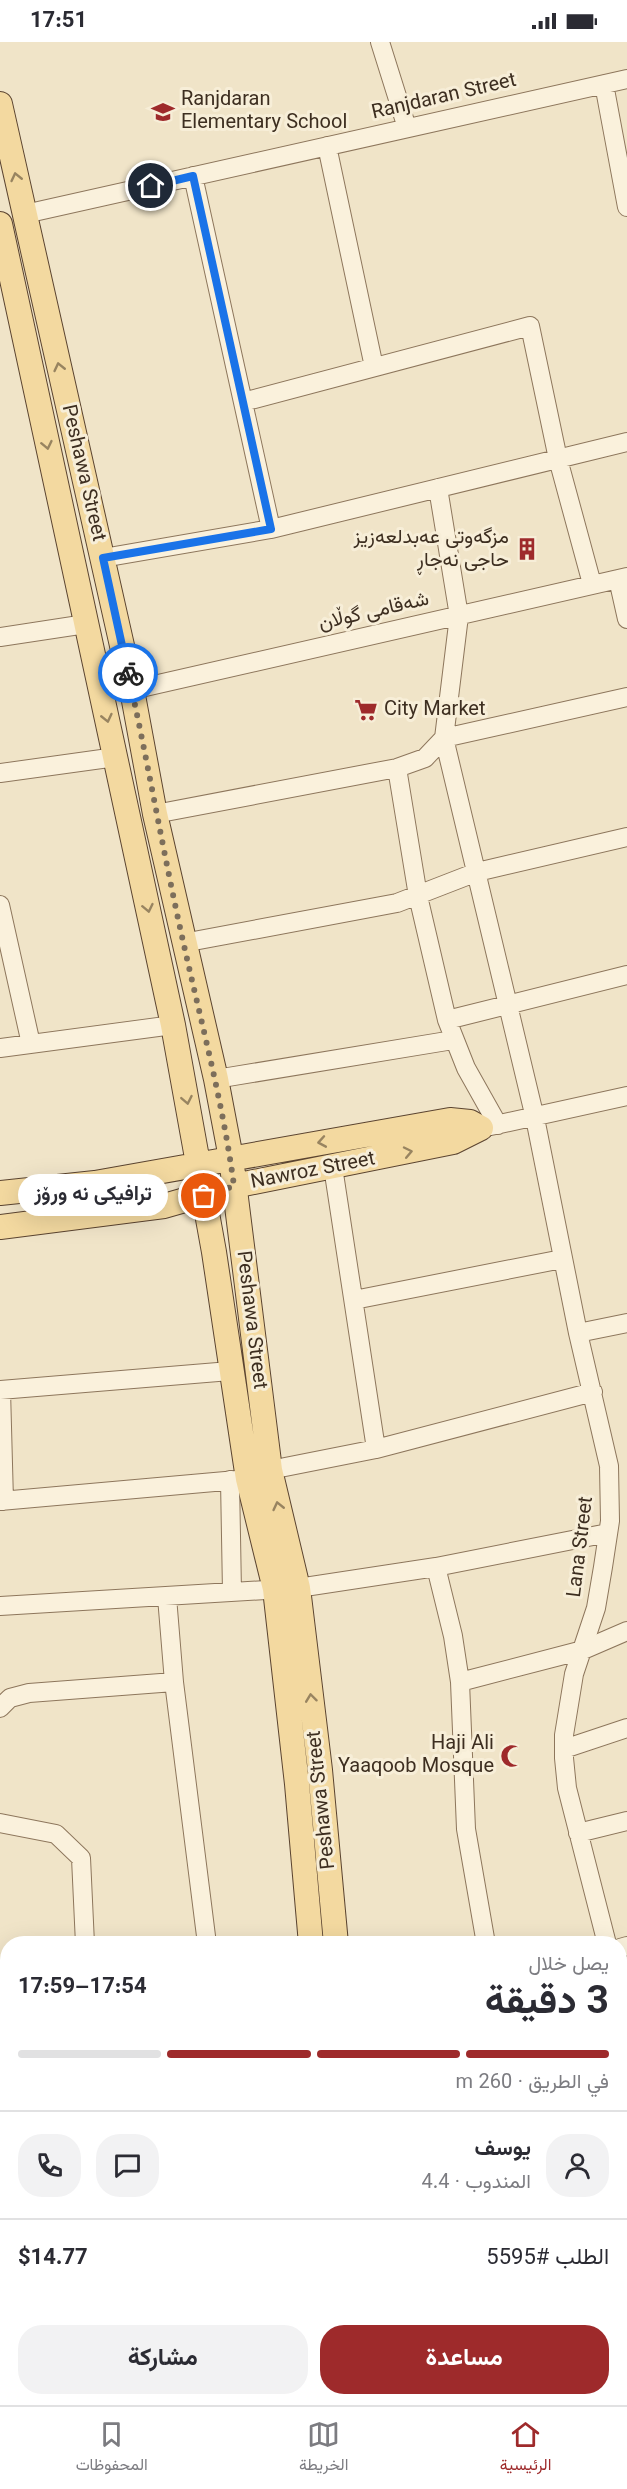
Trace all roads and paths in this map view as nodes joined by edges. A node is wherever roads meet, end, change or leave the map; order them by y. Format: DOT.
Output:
graph roads {
  1 [pos="380,42"];
  2 [pos="627,79"];
  3 [pos="604,84"];
  4 [pos="0,104"];
  5 [pos="407,128"];
  6 [pos="327,146"];
  7 [pos="193,176"];
  8 [pos="627,207"];
  9 [pos="25,214"];
  10 [pos="0,224"];
  11 [pos="8,302"];
  12 [pos="374,367"];
  13 [pos="243,402"];
  14 [pos="627,442"];
  15 [pos="558,459"];
  16 [pos="438,488"];
  17 [pos="88,493"];
  18 [pos="59,500"];
  19 [pos="271,529"];
  20 [pos="103,558"];
  21 [pos="623,578"];
  22 [pos="592,584"];
  23 [pos="459,616"];
  24 [pos="627,619"];
  25 [pos="86,624"];
  26 [pos="0,637"];
  27 [pos="132,690"];
  28 [pos="627,697"];
  29 [pos="444,738"];
  30 [pos="116,757"];
  31 [pos="397,768"];
  32 [pos="0,773"];
  33 [pos="155,814"];
  34 [pos="627,837"];
  35 [pos="477,872"];
  36 [pos="418,896"];
  37 [pos="0,905"];
  38 [pos="183,943"];
  39 [pos="627,975"];
  40 [pos="508,1003"];
  41 [pos="447,1020"];
  42 [pos="173,1025"];
  43 [pos="453,1040"];
  44 [pos="31,1044"];
  45 [pos="0,1048"];
  46 [pos="216,1079"];
  47 [pos="627,1096"];
  48 [pos="535,1118"];
  49 [pos="490,1127"];
  50 [pos="231,1158"];
  51 [pos="198,1166"];
  52 [pos="333,1167"];
  53 [pos="234,1186"];
  54 [pos="0,1193"];
  55 [pos="204,1196"];
  56 [pos="0,1227"];
  57 [pos="562,1259"];
  58 [pos="354,1300"];
  59 [pos="627,1323"];
  60 [pos="578,1333"];
  61 [pos="230,1371"];
  62 [pos="0,1390"];
  63 [pos="593,1392"];
  64 [pos="376,1449"];
  65 [pos="250,1476"];
  66 [pos="2,1501"];
  67 [pos="608,1533"];
  68 [pos="436,1567"];
  69 [pos="286,1589"];
  70 [pos="232,1593"];
  71 [pos="167,1597"];
  72 [pos="0,1606"];
  73 [pos="627,1631"];
  74 [pos="583,1650"];
  75 [pos="174,1682"];
  76 [pos="460,1682"];
  77 [pos="0,1708"];
  78 [pos="627,1728"];
  79 [pos="564,1749"];
  80 [pos="627,1821"];
  81 [pos="0,1823"];
  82 [pos="578,1833"];
  83 [pos="85,1936"];
  84 [pos="206,1936"];
  85 [pos="310,1936"];
  86 [pos="335,1936"];
  87 [pos="485,1936"];
  88 [pos="606,1936"];
  1 -- 5 [label="street"];
  2 -- 3 [label="street, Ranjdaran Street"];
  3 -- 5 [label="street, Ranjdaran Street"];
  3 -- 8 [label="street"];
  9 -- 4 [label="main road, Peshawa Street, one-way"];
  5 -- 6 [label="street, Ranjdaran Street"];
  6 -- 7 [label="street, Ranjdaran Street"];
  6 -- 12 [label="street"];
  7 -- 9 [label="street, Ranjdaran Street"];
  7 -- 13 [label="street"];
  17 -- 9 [label="main road, Peshawa Street, one-way"];
  10 -- 11 [label="main road, Peshawa Street"];
  11 -- 18 [label="main road, Peshawa Street, one-way"];
  12 -- 13 [label="street"];
  12 -- 15 [label="street"];
  13 -- 19 [label="street"];
  14 -- 15 [label="street"];
  15 -- 16 [label="street"];
  15 -- 22 [label="street"];
  16 -- 19 [label="street"];
  16 -- 23 [label="street"];
  17 -- 18 [label="main road"];
  17 -- 20 [label="main road, Peshawa Street"];
  18 -- 25 [label="main road, Peshawa Street"];
  19 -- 20 [label="street"];
  20 -- 27 [label="main road, Peshawa Street"];
  21 -- 22 [label="street, شەقامی گوڵان"];
  21 -- 24 [label="street"];
  22 -- 23 [label="street, شەقامی گوڵان"];
  23 -- 27 [label="street, شەقامی گوڵان"];
  23 -- 29 [label="street"];
  25 -- 26 [label="street"];
  25 -- 30 [label="main road, Peshawa Street, one-way"];
  27 -- 33 [label="main road, Peshawa Street"];
  28 -- 29 [label="street"];
  29 -- 31 [label="street"];
  29 -- 35 [label="street, Lana Street"];
  30 -- 32 [label="street"];
  30 -- 42 [label="main road, Peshawa Street, one-way"];
  31 -- 33 [label="street"];
  31 -- 36 [label="street"];
  33 -- 38 [label="main road, Peshawa Street"];
  34 -- 35 [label="street"];
  35 -- 36 [label="street"];
  35 -- 40 [label="street, Lana Street"];
  36 -- 38 [label="street"];
  36 -- 41 [label="street"];
  37 -- 44 [label="street"];
  38 -- 46 [label="main road, Peshawa Street"];
  39 -- 40 [label="street"];
  40 -- 41 [label="street"];
  40 -- 48 [label="street, Lana Street"];
  41 -- 43 [label="street"];
  42 -- 44 [label="street"];
  42 -- 51 [label="main road, Peshawa Street, one-way"];
  43 -- 46 [label="street"];
  43 -- 49 [label="street"];
  44 -- 45 [label="street"];
  46 -- 50 [label="main road, Peshawa Street"];
  47 -- 48 [label="street, Nawroz Street"];
  48 -- 49 [label="street, Nawroz Street"];
  48 -- 57 [label="street, Lana Street"];
  49 -- 50 [label="main road, Nawroz Street, one-way"];
  52 -- 49 [label="main road, Nawroz Street, one-way"];
  50 -- 51 [label="main road, Nawroz Street"];
  50 -- 53 [label="main road, Peshawa Street"];
  51 -- 54 [label="main road, Nawroz Street"];
  51 -- 55 [label="main road, Peshawa Street"];
  52 -- 53 [label="main road, Nawroz Street"];
  52 -- 58 [label="street"];
  53 -- 55 [label="main road, Nawroz Street"];
  53 -- 65 [label="main road, Peshawa Street"];
  55 -- 56 [label="main road, Nawroz Street"];
  55 -- 61 [label="main road, Peshawa Street"];
  57 -- 58 [label="street"];
  57 -- 60 [label="street, Lana Street"];
  58 -- 64 [label="street"];
  59 -- 60 [label="street"];
  60 -- 63 [label="street, Lana Street"];
  61 -- 62 [label="street"];
  61 -- 65 [label="main road, Peshawa Street"];
  62 -- 66 [label="street"];
  63 -- 64 [label="street"];
  63 -- 67 [label="street, Lana Street"];
  64 -- 65 [label="street"];
  65 -- 66 [label="street"];
  65 -- 69 [label="main road, Peshawa Street"];
  65 -- 70 [label="street"];
  67 -- 68 [label="street"];
  67 -- 74 [label="street, Lana Street"];
  68 -- 69 [label="street"];
  68 -- 76 [label="street"];
  69 -- 70 [label="street"];
  69 -- 85 [label="main road, Peshawa Street"];
  86 -- 69 [label="main road, Peshawa Street, one-way"];
  70 -- 71 [label="street"];
  71 -- 72 [label="street"];
  71 -- 75 [label="street"];
  73 -- 74 [label="street"];
  74 -- 76 [label="street"];
  74 -- 79 [label="street, Lana Street"];
  75 -- 77 [label="street"];
  75 -- 84 [label="street"];
  76 -- 87 [label="street"];
  78 -- 79 [label="street"];
  79 -- 82 [label="street, Lana Street"];
  80 -- 82 [label="street"];
  81 -- 83 [label="street"];
  82 -- 88 [label="street, Lana Street"];
}
